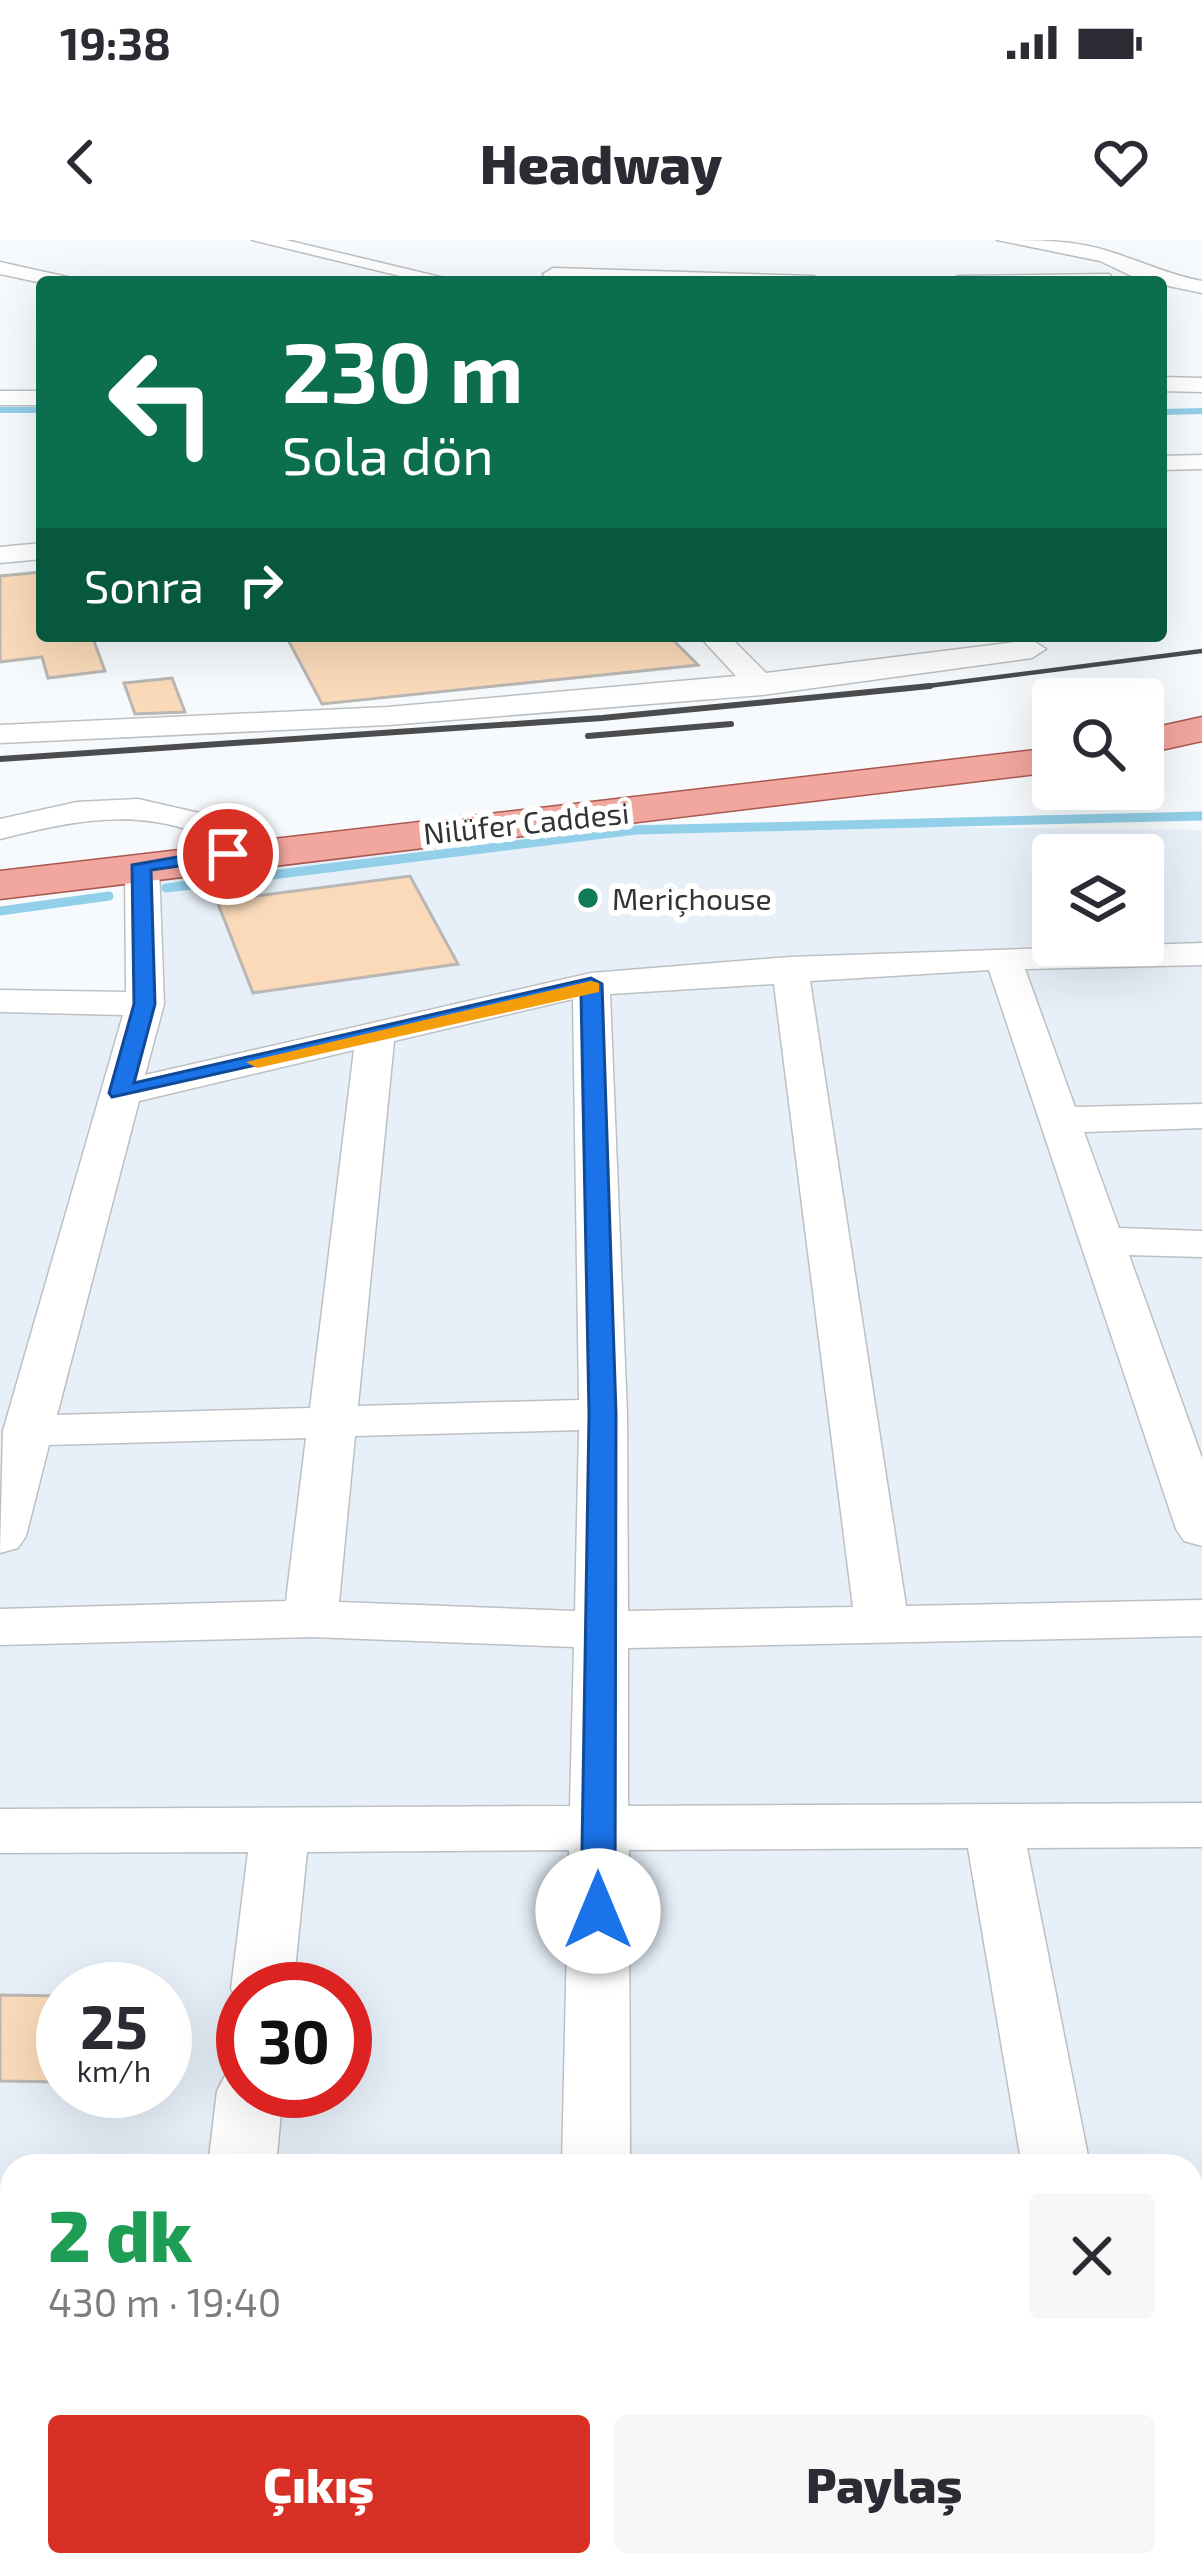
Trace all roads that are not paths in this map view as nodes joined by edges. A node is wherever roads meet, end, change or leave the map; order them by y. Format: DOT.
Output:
graph roads {
  1 [pos="261,240"];
  2 [pos="1006,240"];
  3 [pos="580,251"];
  4 [pos="0,268"];
  5 [pos="37,276"];
  6 [pos="424,276"];
  7 [pos="549,276"];
  8 [pos="1152,276"];
  9 [pos="1168,283"];
  10 [pos="1202,287"];
  11 [pos="36,293"];
  12 [pos="0,294"];
  13 [pos="1167,384"];
  14 [pos="1202,385"];
  15 [pos="0,398"];
  16 [pos="36,398"];
  17 [pos="1202,462"];
  18 [pos="1167,463"];
  19 [pos="36,552"];
  20 [pos="0,556"];
  21 [pos="719,642"];
  22 [pos="918,642"];
  23 [pos="1032,649"];
  24 [pos="937,662"];
  25 [pos="762,686"];
  26 [pos="1201,730"];
  27 [pos="0,734"];
  28 [pos="1164,738"];
  29 [pos="1032,763"];
  30 [pos="0,829"];
  31 [pos="190,838"];
  32 [pos="142,865"];
  33 [pos="0,885"];
  34 [pos="1202,954"];
  35 [pos="1003,958"];
  36 [pos="790,968"];
  37 [pos="591,984"];
  38 [pos="0,1001"];
  39 [pos="145,1004"];
  40 [pos="375,1035"];
  41 [pos="120,1093"];
  42 [pos="1202,1116"];
  43 [pos="1060,1120"];
  44 [pos="1100,1241"];
  45 [pos="1202,1244"];
  46 [pos="603,1414"];
  47 [pos="1185,1421"];
  48 [pos="335,1422"];
  49 [pos="27,1431"];
  50 [pos="1202,1529"];
  51 [pos="0,1535"];
  52 [pos="1202,1618"];
  53 [pos="311,1619"];
  54 [pos="882,1624"];
  55 [pos="0,1627"];
  56 [pos="598,1630"];
  57 [pos="1202,1825"];
  58 [pos="599,1826"];
  59 [pos="993,1826"];
  60 [pos="280,1828"];
  61 [pos="0,1831"];
  62 [pos="265,1962"];
  63 [pos="247,2118"];
  64 [pos="243,2154"];
  65 [pos="596,2154"];
  66 [pos="1054,2154"];
  1 -- 6 [label="street"];
  2 -- 8 [label="street"];
  3 -- 7 [label="street"];
  4 -- 5 [label="street"];
  9 -- 10 [label="street"];
  11 -- 12 [label="street"];
  13 -- 14 [label="street"];
  15 -- 16 [label="street"];
  17 -- 18 [label="street"];
  19 -- 20 [label="street"];
  21 -- 25 [label="street"];
  22 -- 24 [label="street"];
  23 -- 24 [label="street"];
  24 -- 25 [label="street"];
  25 -- 27 [label="street"];
  26 -- 28 [label="main road"];
  29 -- 31 [label="main road, Nilüfer Caddesi"];
  30 -- 31 [label="street"];
  31 -- 32 [label="main road, Nilüfer Caddesi"];
  32 -- 33 [label="main road, Nilüfer Caddesi"];
  32 -- 39 [label="street"];
  34 -- 35 [label="street"];
  35 -- 36 [label="street"];
  35 -- 43 [label="street"];
  36 -- 37 [label="street"];
  36 -- 54 [label="street"];
  37 -- 40 [label="street"];
  37 -- 46 [label="street"];
  38 -- 39 [label="street"];
  39 -- 41 [label="street"];
  40 -- 41 [label="street"];
  40 -- 48 [label="street"];
  41 -- 49 [label="street"];
  42 -- 43 [label="street"];
  43 -- 44 [label="street"];
  44 -- 45 [label="street"];
  44 -- 47 [label="street"];
  46 -- 48 [label="street"];
  46 -- 56 [label="street"];
  47 -- 50 [label="street"];
  48 -- 49 [label="street"];
  48 -- 53 [label="street"];
  49 -- 51 [label="street"];
  52 -- 54 [label="street"];
  53 -- 55 [label="street"];
  53 -- 56 [label="street"];
  54 -- 56 [label="street"];
  56 -- 58 [label="street"];
  57 -- 59 [label="street"];
  58 -- 59 [label="street"];
  58 -- 60 [label="street"];
  58 -- 65 [label="street"];
  59 -- 66 [label="street"];
  60 -- 61 [label="street"];
  60 -- 62 [label="street"];
  63 -- 64 [label="street"];
}
